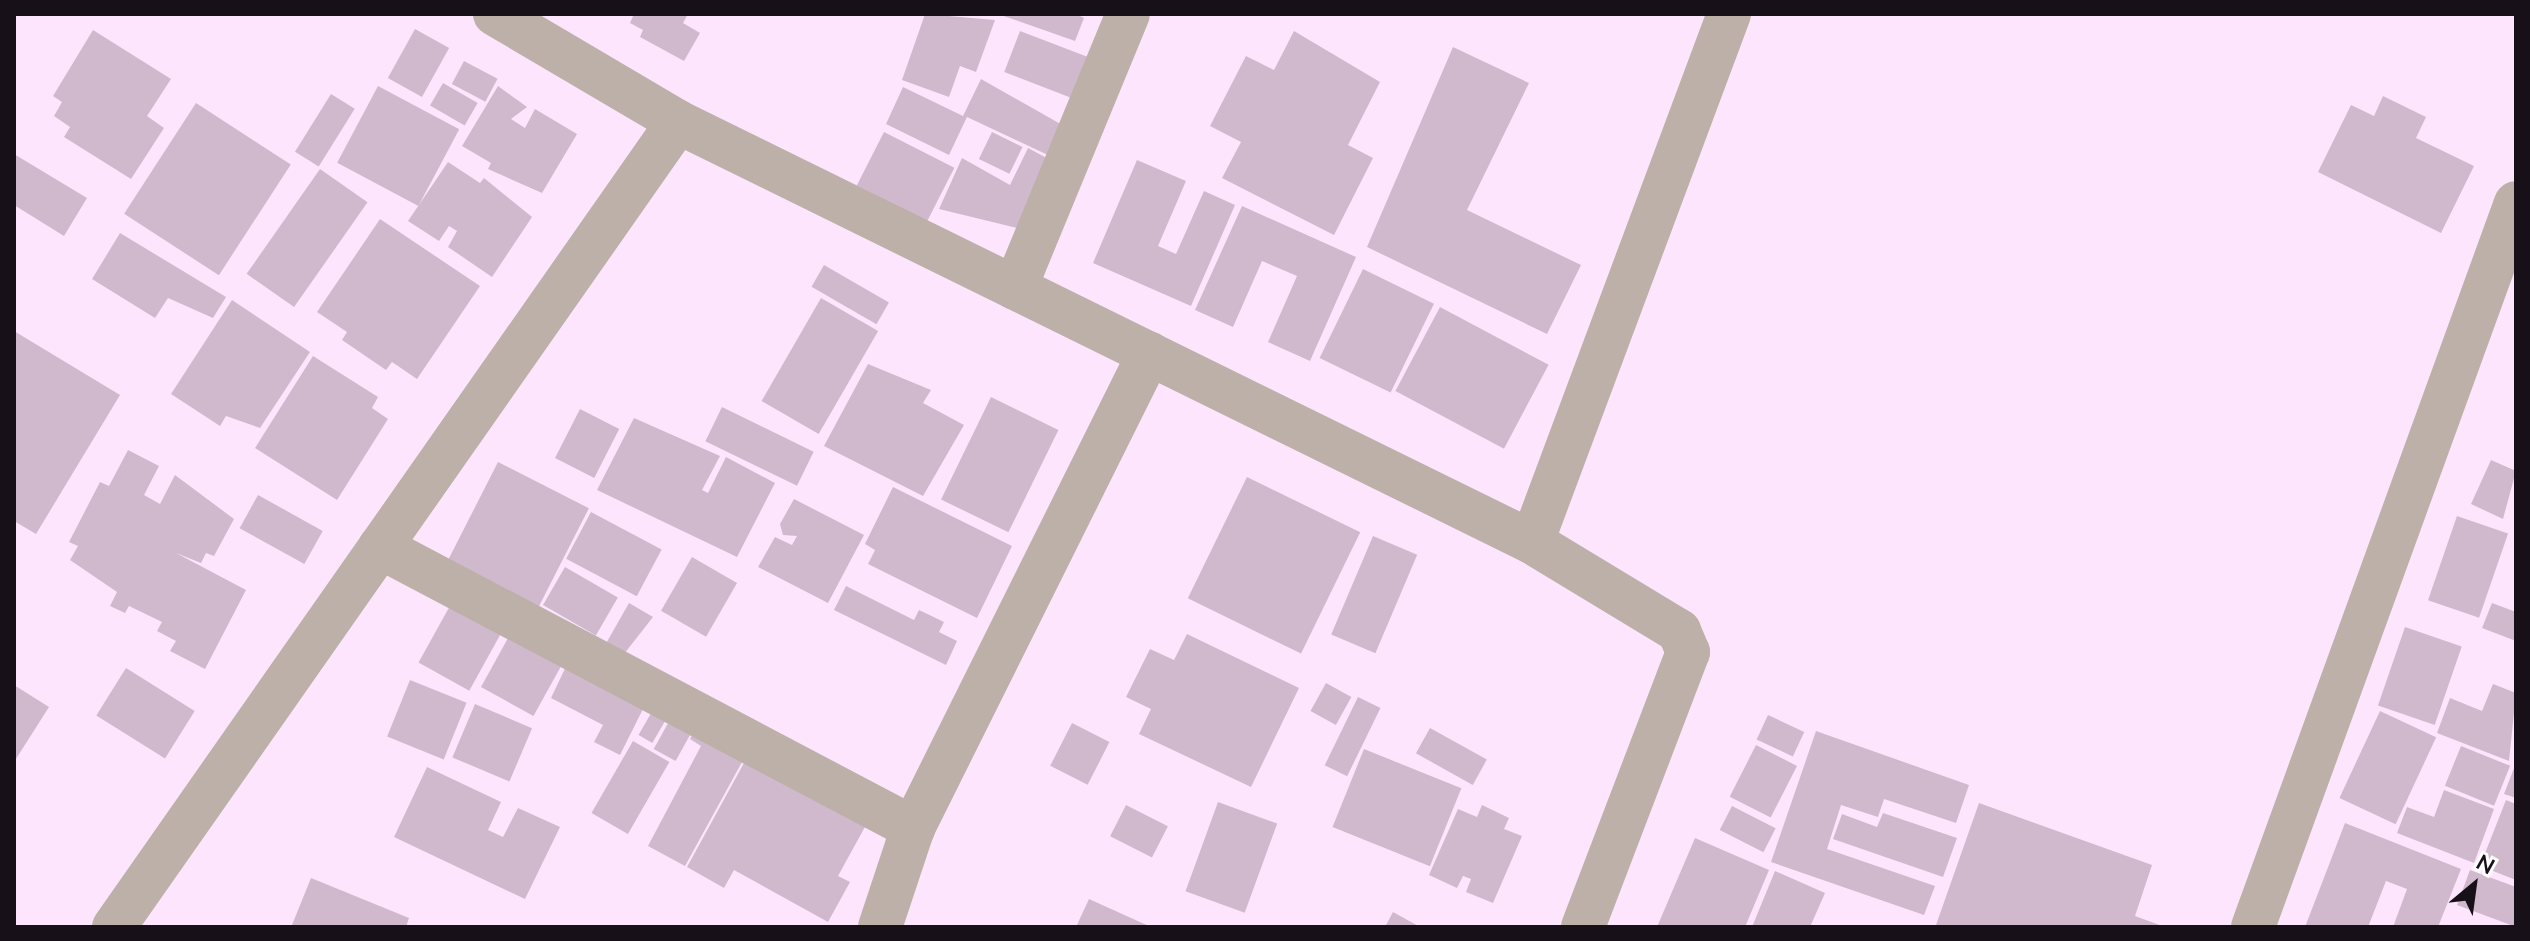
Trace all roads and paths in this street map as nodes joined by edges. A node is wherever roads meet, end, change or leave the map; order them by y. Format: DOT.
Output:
graph roads {
  1 [pos="495,14"];
  2 [pos="1128,14"];
  3 [pos="1729,14"];
  4 [pos="678,122"];
  5 [pos="2516,203"];
  6 [pos="1015,288"];
  7 [pos="1149,354"];
  8 [pos="1532,542"];
  9 [pos="380,547"];
  10 [pos="913,828"];
  11 [pos="118,926"];
  12 [pos="880,927"];
  13 [pos="1583,927"];
  14 [pos="2253,927"];
  1 -- 4 [label="street"];
  2 -- 6 [label="street"];
  3 -- 8 [label="street"];
  4 -- 6 [label="street"];
  4 -- 9 [label="street"];
  5 -- 14 [label="street"];
  6 -- 7 [label="street"];
  7 -- 8 [label="street"];
  7 -- 10 [label="street"];
  8 -- 13 [label="street"];
  9 -- 10 [label="street"];
  9 -- 11 [label="street"];
  10 -- 12 [label="street"];
}
